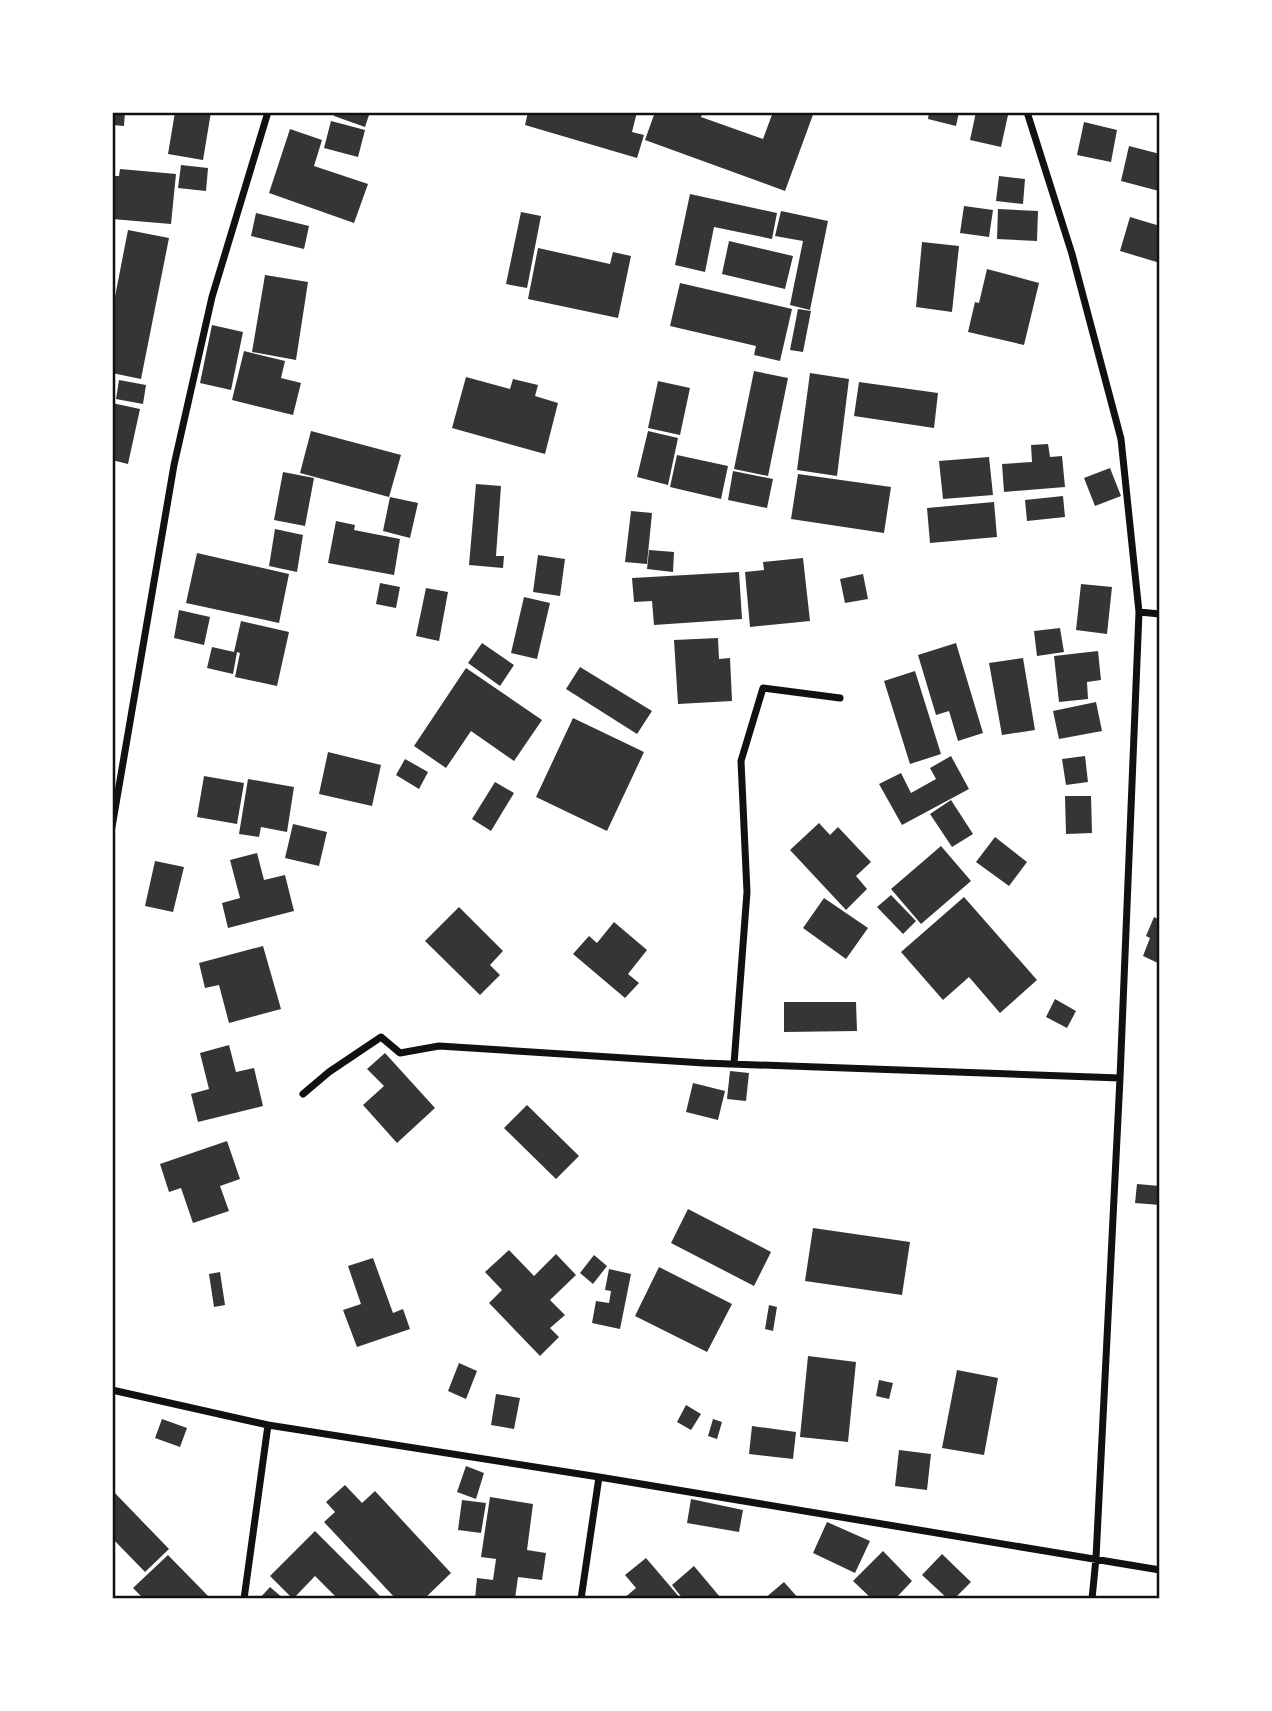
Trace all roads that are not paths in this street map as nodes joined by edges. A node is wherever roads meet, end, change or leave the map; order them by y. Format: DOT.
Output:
graph roads {
  1 [pos="268,112"];
  2 [pos="1027,112"];
  3 [pos="1139,612"];
  4 [pos="1160,614"];
  5 [pos="840,698"];
  6 [pos="112,827"];
  7 [pos="734,1064"];
  8 [pos="1120,1078"];
  9 [pos="303,1094"];
  10 [pos="112,1390"];
  11 [pos="268,1425"];
  12 [pos="599,1477"];
  13 [pos="1096,1558"];
  14 [pos="1160,1570"];
  15 [pos="244,1599"];
  16 [pos="581,1599"];
  17 [pos="1092,1599"];
  1 -- 6 [label="street"];
  2 -- 3 [label="street"];
  3 -- 4 [label="street"];
  3 -- 8 [label="street"];
  5 -- 7 [label="street"];
  7 -- 8 [label="street"];
  7 -- 9 [label="street"];
  8 -- 13 [label="street"];
  10 -- 11 [label="street"];
  11 -- 12 [label="street"];
  11 -- 15 [label="street"];
  12 -- 13 [label="street"];
  12 -- 16 [label="street"];
  13 -- 14 [label="street"];
  13 -- 17 [label="street"];
}
